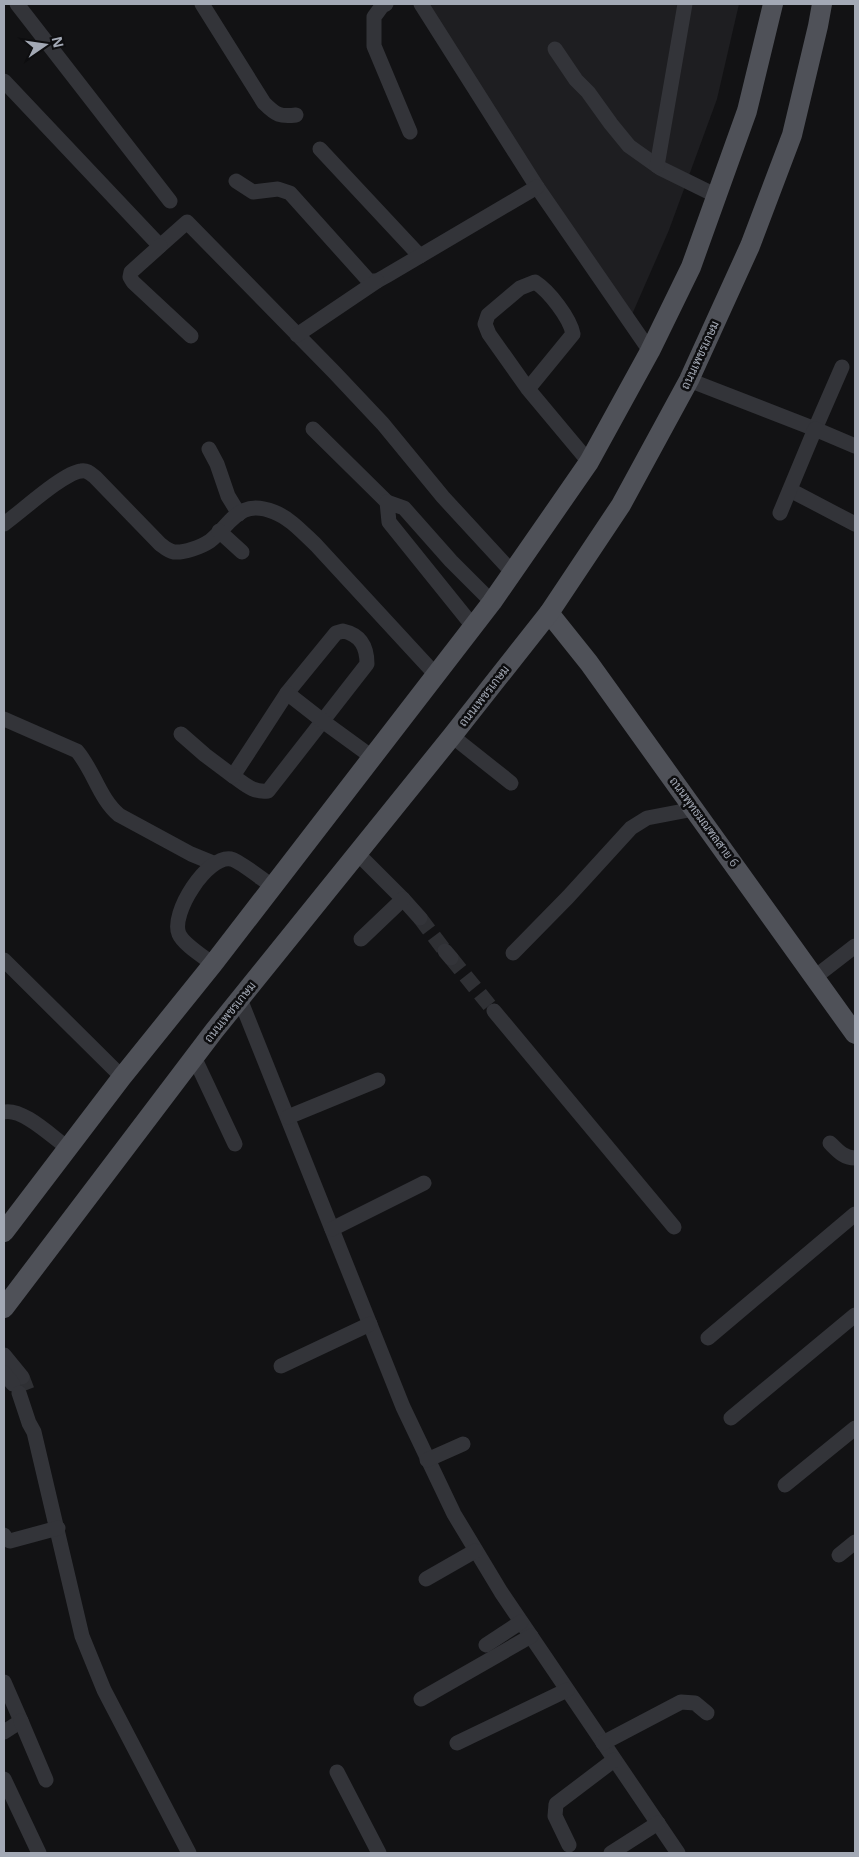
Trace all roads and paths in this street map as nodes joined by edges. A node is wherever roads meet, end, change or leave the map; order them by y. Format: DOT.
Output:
graph roads {
  1 [pos="17,4"];
  2 [pos="202,4"];
  3 [pos="386,4"];
  4 [pos="421,4"];
  5 [pos="685,4"];
  6 [pos="773,4"];
  7 [pos="822,4"];
  8 [pos="555,49"];
  9 [pos="4,81"];
  10 [pos="296,115"];
  11 [pos="410,132"];
  12 [pos="320,149"];
  13 [pos="657,166"];
  14 [pos="236,181"];
  15 [pos="538,187"];
  16 [pos="717,196"];
  17 [pos="187,222"];
  18 [pos="160,246"];
  19 [pos="420,256"];
  20 [pos="377,281"];
  21 [pos="298,335"];
  22 [pos="191,336"];
  23 [pos="650,352"];
  24 [pos="842,367"];
  25 [pos="689,380"];
  26 [pos="528,389"];
  27 [pos="313,429"];
  28 [pos="816,429"];
  29 [pos="855,446"];
  30 [pos="209,449"];
  31 [pos="589,462"];
  32 [pos="790,490"];
  33 [pos="387,502"];
  34 [pos="780,512"];
  35 [pos="238,514"];
  36 [pos="4,524"];
  37 [pos="855,524"];
  38 [pos="219,531"];
  39 [pos="242,552"];
  40 [pos="452,562"];
  41 [pos="512,572"];
  42 [pos="436,581"];
  43 [pos="492,602"];
  44 [pos="549,612"];
  45 [pos="472,625"];
  46 [pos="435,674"];
  47 [pos="287,693"];
  48 [pos="4,719"];
  49 [pos="326,724"];
  50 [pos="181,734"];
  51 [pos="452,736"];
  52 [pos="372,757"];
  53 [pos="233,776"];
  54 [pos="511,783"];
  55 [pos="694,809"];
  56 [pos="358,854"];
  57 [pos="213,863"];
  58 [pos="272,886"];
  59 [pos="403,899"];
  60 [pos="420,918"];
  61 [pos="360,939"];
  62 [pos="855,946"];
  63 [pos="513,954"];
  64 [pos="4,960"];
  65 [pos="213,964"];
  66 [pos="815,977"];
  67 [pos="240,999"];
  68 [pos="494,1011"];
  69 [pos="855,1034"];
  70 [pos="194,1057"];
  71 [pos="122,1077"];
  72 [pos="378,1080"];
  73 [pos="4,1112"];
  74 [pos="288,1118"];
  75 [pos="235,1144"];
  76 [pos="830,1144"];
  77 [pos="68,1148"];
  78 [pos="855,1158"];
  79 [pos="424,1183"];
  80 [pos="855,1214"];
  81 [pos="674,1227"];
  82 [pos="332,1229"];
  83 [pos="4,1232"];
  84 [pos="4,1308"];
  85 [pos="855,1315"];
  86 [pos="370,1324"];
  87 [pos="708,1338"];
  88 [pos="4,1355"];
  89 [pos="281,1366"];
  90 [pos="17,1383"];
  91 [pos="731,1418"];
  92 [pos="855,1428"];
  93 [pos="463,1444"];
  94 [pos="427,1460"];
  95 [pos="785,1485"];
  96 [pos="58,1528"];
  97 [pos="4,1535"];
  98 [pos="855,1542"];
  99 [pos="475,1551"];
  100 [pos="838,1555"];
  101 [pos="426,1579"];
  102 [pos="521,1622"];
  103 [pos="531,1636"];
  104 [pos="486,1645"];
  105 [pos="4,1682"];
  106 [pos="567,1690"];
  107 [pos="421,1699"];
  108 [pos="707,1713"];
  109 [pos="21,1721"];
  110 [pos="4,1732"];
  111 [pos="457,1743"];
  112 [pos="603,1743"];
  113 [pos="614,1760"];
  114 [pos="337,1772"];
  115 [pos="4,1779"];
  116 [pos="46,1780"];
  117 [pos="658,1823"];
  118 [pos="568,1845"];
  119 [pos="39,1853"];
  120 [pos="188,1853"];
  121 [pos="379,1853"];
  122 [pos="611,1853"];
  123 [pos="678,1853"];
  1 -- 17 [label="street"];
  2 -- 10 [label="street"];
  3 -- 11 [label="street"];
  4 -- 15 [label="street"];
  5 -- 13 [label="street"];
  6 -- 16 [label="main road"];
  7 -- 25 [label="main road, ถนนเพชรเกษม"];
  8 -- 13 [label="street"];
  9 -- 18 [label="street"];
  12 -- 19 [label="street"];
  13 -- 16 [label="street"];
  14 -- 20 [label="street"];
  15 -- 19 [label="street"];
  15 -- 23 [label="street"];
  16 -- 23 [label="main road"];
  17 -- 18 [label="street"];
  17 -- 21 [label="street"];
  18 -- 22 [label="street"];
  19 -- 20 [label="street"];
  20 -- 21 [label="street"];
  21 -- 41 [label="street"];
  23 -- 31 [label="main road"];
  24 -- 28 [label="street"];
  25 -- 28 [label="street"];
  25 -- 44 [label="main road, ถนนเพชรเกษม"];
  26 -- 26 [label="street"];
  26 -- 31 [label="street"];
  27 -- 33 [label="street"];
  28 -- 29 [label="street"];
  28 -- 32 [label="street"];
  30 -- 35 [label="street"];
  31 -- 41 [label="main road"];
  32 -- 34 [label="street"];
  32 -- 37 [label="street"];
  33 -- 40 [label="street"];
  33 -- 42 [label="street"];
  35 -- 38 [label="street"];
  35 -- 46 [label="street"];
  36 -- 38 [label="street"];
  38 -- 39 [label="street"];
  40 -- 42 [label="street"];
  40 -- 43 [label="street"];
  41 -- 43 [label="main road"];
  42 -- 45 [label="street"];
  43 -- 45 [label="main road"];
  44 -- 51 [label="main road, ถนนเพชรเกษม"];
  44 -- 55 [label="main road, ถนนพุทธมณฑลสาย 6"];
  45 -- 46 [label="main road"];
  46 -- 52 [label="main road"];
  47 -- 49 [label="street"];
  47 -- 49 [label="street"];
  47 -- 53 [label="street"];
  48 -- 57 [label="street"];
  49 -- 52 [label="street"];
  49 -- 53 [label="street"];
  50 -- 53 [label="street"];
  51 -- 54 [label="street"];
  51 -- 56 [label="main road, ถนนเพชรเกษม"];
  52 -- 58 [label="main road"];
  55 -- 63 [label="street"];
  55 -- 66 [label="main road, ถนนพุทธมณฑลสาย 6"];
  56 -- 59 [label="street"];
  56 -- 67 [label="main road, ถนนเพชรเกษม"];
  57 -- 58 [label="street"];
  57 -- 65 [label="street"];
  58 -- 65 [label="main road"];
  59 -- 60 [label="street"];
  59 -- 61 [label="street"];
  62 -- 66 [label="street"];
  64 -- 71 [label="street"];
  65 -- 71 [label="main road"];
  66 -- 69 [label="main road, ถนนพุทธมณฑลสาย 6"];
  67 -- 70 [label="main road, ถนนเพชรเกษม"];
  67 -- 74 [label="street"];
  68 -- 81 [label="street"];
  70 -- 75 [label="street"];
  70 -- 84 [label="main road, ถนนเพชรเกษม"];
  71 -- 77 [label="main road"];
  72 -- 74 [label="street"];
  73 -- 77 [label="street"];
  74 -- 82 [label="street"];
  76 -- 78 [label="street"];
  77 -- 83 [label="main road"];
  79 -- 82 [label="street"];
  80 -- 87 [label="street"];
  82 -- 86 [label="street"];
  85 -- 91 [label="street"];
  86 -- 89 [label="street"];
  86 -- 94 [label="street"];
  88 -- 90 [label="street"];
  90 -- 96 [label="street"];
  92 -- 95 [label="street"];
  93 -- 94 [label="street"];
  94 -- 99 [label="street"];
  96 -- 97 [label="street"];
  96 -- 120 [label="street"];
  98 -- 100 [label="street"];
  99 -- 101 [label="street"];
  99 -- 102 [label="street"];
  102 -- 103 [label="street"];
  102 -- 104 [label="street"];
  103 -- 106 [label="street"];
  103 -- 107 [label="street"];
  105 -- 109 [label="street"];
  106 -- 111 [label="street"];
  106 -- 112 [label="street"];
  108 -- 112 [label="street"];
  109 -- 110 [label="street"];
  109 -- 116 [label="street"];
  112 -- 113 [label="street"];
  113 -- 117 [label="street"];
  113 -- 118 [label="street"];
  114 -- 121 [label="street"];
  115 -- 119 [label="street"];
  117 -- 122 [label="street"];
  117 -- 123 [label="street"];
}
